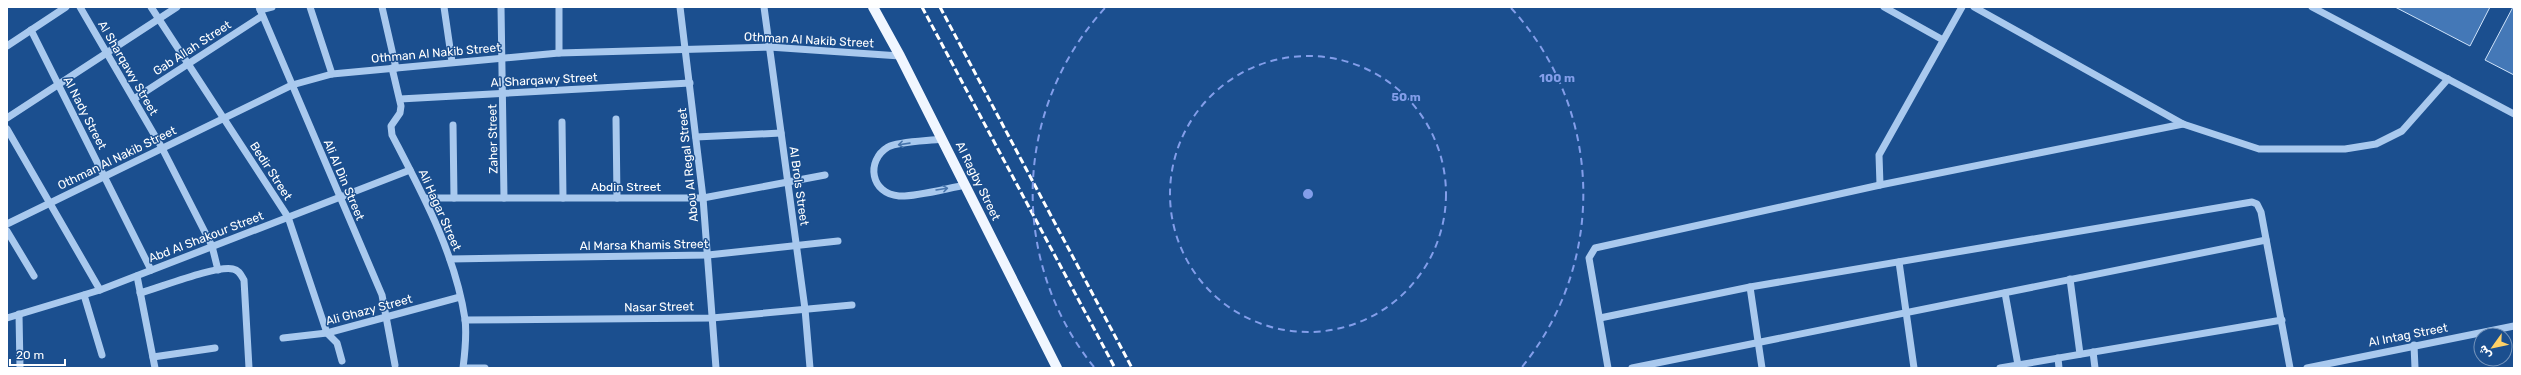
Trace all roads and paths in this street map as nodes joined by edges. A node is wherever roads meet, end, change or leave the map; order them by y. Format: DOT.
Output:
graph roads {
  1 [pos="66,7"];
  2 [pos="80,7"];
  3 [pos="151,7"];
  4 [pos="177,7"];
  5 [pos="272,7"];
  6 [pos="310,7"];
  7 [pos="382,7"];
  8 [pos="444,7"];
  9 [pos="501,7"];
  10 [pos="559,7"];
  11 [pos="680,7"];
  12 [pos="764,7"];
  13 [pos="873,7"];
  14 [pos="1884,7"];
  15 [pos="1962,7"];
  16 [pos="1974,7"];
  17 [pos="2312,7"];
  18 [pos="260,11"];
  19 [pos="159,19"];
  20 [pos="31,30"];
  21 [pos="1943,40"];
  22 [pos="7,46"];
  23 [pos="769,47"];
  24 [pos="686,49"];
  25 [pos="108,52"];
  26 [pos="559,53"];
  27 [pos="900,56"];
  28 [pos="502,58"];
  29 [pos="452,62"];
  30 [pos="188,64"];
  31 [pos="394,68"];
  32 [pos="332,74"];
  33 [pos="2448,79"];
  34 [pos="690,83"];
  35 [pos="58,85"];
  36 [pos="292,85"];
  37 [pos="503,93"];
  38 [pos="134,99"];
  39 [pos="400,99"];
  40 [pos="2514,114"];
  41 [pos="7,118"];
  42 [pos="224,118"];
  43 [pos="616,119"];
  44 [pos="562,122"];
  45 [pos="453,124"];
  46 [pos="2183,124"];
  47 [pos="7,129"];
  48 [pos="781,133"];
  49 [pos="696,137"];
  50 [pos="942,139"];
  51 [pos="162,148"];
  52 [pos="410,170"];
  53 [pos="825,175"];
  54 [pos="104,177"];
  55 [pos="787,181"];
  56 [pos="1880,184"];
  57 [pos="966,185"];
  58 [pos="340,197"];
  59 [pos="425,198"];
  60 [pos="454,198"];
  61 [pos="504,198"];
  62 [pos="563,198"];
  63 [pos="617,198"];
  64 [pos="703,198"];
  65 [pos="50,203"];
  66 [pos="288,217"];
  67 [pos="7,224"];
  68 [pos="7,231"];
  69 [pos="2266,240"];
  70 [pos="838,241"];
  71 [pos="212,246"];
  72 [pos="796,246"];
  73 [pos="708,256"];
  74 [pos="450,259"];
  75 [pos="1899,262"];
  76 [pos="151,270"];
  77 [pos="218,270"];
  78 [pos="34,276"];
  79 [pos="136,276"];
  80 [pos="2070,279"];
  81 [pos="1750,287"];
  82 [pos="100,290"];
  83 [pos="2005,292"];
  84 [pos="140,293"];
  85 [pos="84,295"];
  86 [pos="460,297"];
  87 [pos="852,305"];
  88 [pos="805,309"];
  89 [pos="1906,312"];
  90 [pos="19,314"];
  91 [pos="386,317"];
  92 [pos="7,318"];
  93 [pos="712,318"];
  94 [pos="1600,318"];
  95 [pos="465,320"];
  96 [pos="2282,320"];
  97 [pos="2514,326"];
  98 [pos="327,333"];
  99 [pos="283,338"];
  100 [pos="1758,342"];
  101 [pos="2414,345"];
  102 [pos="215,348"];
  103 [pos="2093,352"];
  104 [pos="2080,354"];
  105 [pos="102,355"];
  106 [pos="153,357"];
  107 [pos="2058,358"];
  108 [pos="342,360"];
  109 [pos="395,365"];
  110 [pos="2018,365"];
  111 [pos="20,368"];
  112 [pos="155,368"];
  113 [pos="249,368"];
  114 [pos="464,368"];
  115 [pos="485,368"];
  116 [pos="716,368"];
  117 [pos="810,368"];
  118 [pos="1057,368"];
  119 [pos="1608,368"];
  120 [pos="1632,368"];
  121 [pos="1762,368"];
  122 [pos="1914,368"];
  123 [pos="2000,368"];
  124 [pos="2059,368"];
  125 [pos="2095,368"];
  126 [pos="2290,368"];
  127 [pos="2307,368"];
  128 [pos="2415,368"];
  1 -- 20 [label="street"];
  2 -- 25 [label="street, Al Sharqawy Street"];
  3 -- 19 [label="street, Bedir Street"];
  4 -- 19 [label="street"];
  5 -- 18 [label="street, Gab Allah Street"];
  6 -- 32 [label="street"];
  7 -- 31 [label="street, Ali Hagar Street"];
  8 -- 29 [label="street"];
  9 -- 28 [label="street, Zaher Street"];
  10 -- 26 [label="street"];
  11 -- 24 [label="street, Abou Al Regal Street"];
  12 -- 23 [label="street, Al Brols Street"];
  13 -- 27 [label="main road, Al Ragby Street"];
  14 -- 21 [label="street"];
  15 -- 21 [label="street"];
  16 -- 46 [label="street"];
  17 -- 33 [label="street"];
  18 -- 30 [label="street, Gab Allah Street"];
  18 -- 36 [label="street, Ali Al Din Street"];
  19 -- 25 [label="street"];
  19 -- 30 [label="street, Bedir Street"];
  20 -- 22 [label="street"];
  20 -- 35 [label="street, Al Nady Street"];
  21 -- 56 [label="street"];
  23 -- 24 [label="street, Othman Al Nakib Street"];
  23 -- 27 [label="street, Othman Al Nakib Street"];
  23 -- 48 [label="street, Al Brols Street"];
  24 -- 26 [label="street, Othman Al Nakib Street"];
  24 -- 34 [label="street, Abou Al Regal Street"];
  25 -- 35 [label="street"];
  25 -- 38 [label="street, Al Sharqawy Street"];
  26 -- 28 [label="street, Othman Al Nakib Street"];
  27 -- 50 [label="main road, Al Ragby Street"];
  28 -- 29 [label="street, Othman Al Nakib Street"];
  28 -- 37 [label="street, Zaher Street"];
  29 -- 31 [label="street, Othman Al Nakib Street"];
  30 -- 38 [label="street, Gab Allah Street"];
  30 -- 42 [label="street, Bedir Street"];
  31 -- 32 [label="street, Othman Al Nakib Street"];
  31 -- 39 [label="street, Ali Hagar Street"];
  32 -- 36 [label="street, Othman Al Nakib Street"];
  33 -- 40 [label="street"];
  33 -- 46 [label="street"];
  34 -- 37 [label="street, Al Sharqawy Street"];
  34 -- 49 [label="street, Abou Al Regal Street"];
  35 -- 41 [label="street"];
  35 -- 54 [label="street, Al Nady Street"];
  36 -- 42 [label="street, Othman Al Nakib Street"];
  36 -- 58 [label="street, Ali Al Din Street"];
  37 -- 39 [label="street, Al Sharqawy Street"];
  37 -- 61 [label="street, Zaher Street"];
  38 -- 51 [label="street, Al Sharqawy Street"];
  39 -- 52 [label="street, Ali Hagar Street"];
  42 -- 51 [label="street, Othman Al Nakib Street"];
  42 -- 66 [label="street, Bedir Street"];
  43 -- 63 [label="street"];
  44 -- 62 [label="street"];
  45 -- 60 [label="street"];
  46 -- 56 [label="street"];
  47 -- 65 [label="street"];
  48 -- 49 [label="street"];
  48 -- 55 [label="street, Al Brols Street"];
  49 -- 64 [label="street, Abou Al Regal Street"];
  50 -- 57 [label="main road, Al Ragby Street"];
  50 -- 57 [label="street, one-way"];
  51 -- 54 [label="street, Othman Al Nakib Street"];
  51 -- 71 [label="street, Al Sharqawy Street"];
  52 -- 58 [label="street, Abd Al Shakour Street"];
  52 -- 59 [label="street, Ali Hagar Street"];
  53 -- 55 [label="street, Abdin Street"];
  54 -- 65 [label="street, Othman Al Nakib Street"];
  54 -- 76 [label="street, Al Nady Street"];
  55 -- 64 [label="street, Abdin Street"];
  55 -- 72 [label="street, Al Brols Street"];
  56 -- 94 [label="street"];
  57 -- 118 [label="main road, Al Ragby Street"];
  58 -- 66 [label="street, Abd Al Shakour Street"];
  58 -- 91 [label="street, Ali Al Din Street"];
  59 -- 60 [label="street, Abdin Street"];
  59 -- 74 [label="street, Ali Hagar Street"];
  60 -- 61 [label="street, Abdin Street"];
  61 -- 62 [label="street, Abdin Street"];
  62 -- 63 [label="street, Abdin Street"];
  63 -- 64 [label="street, Abdin Street"];
  64 -- 73 [label="street, Abou Al Regal Street"];
  65 -- 67 [label="street, Othman Al Nakib Street"];
  65 -- 82 [label="street"];
  66 -- 71 [label="street, Abd Al Shakour Street"];
  66 -- 98 [label="street, Bedir Street"];
  68 -- 78 [label="street"];
  69 -- 75 [label="street"];
  69 -- 80 [label="street"];
  69 -- 96 [label="street"];
  70 -- 72 [label="street, Al Marsa Khamis Street"];
  71 -- 76 [label="street, Abd Al Shakour Street"];
  71 -- 77 [label="street, Al Sharqawy Street"];
  72 -- 73 [label="street, Al Marsa Khamis Street"];
  72 -- 88 [label="street, Al Brols Street"];
  73 -- 74 [label="street, Al Marsa Khamis Street"];
  73 -- 93 [label="street, Abou Al Regal Street"];
  74 -- 86 [label="street, Ali Hagar Street"];
  75 -- 81 [label="street"];
  75 -- 89 [label="street"];
  76 -- 79 [label="street, Abd Al Shakour Street"];
  77 -- 84 [label="street"];
  77 -- 113 [label="street"];
  79 -- 82 [label="street, Abd Al Shakour Street"];
  79 -- 84 [label="street"];
  80 -- 83 [label="street"];
  80 -- 104 [label="street"];
  81 -- 94 [label="street"];
  81 -- 100 [label="street"];
  82 -- 85 [label="street, Abd Al Shakour Street"];
  83 -- 89 [label="street"];
  83 -- 110 [label="street"];
  84 -- 106 [label="street"];
  85 -- 90 [label="street, Abd Al Shakour Street"];
  85 -- 105 [label="street"];
  86 -- 91 [label="street, Ali Ghazy Street"];
  86 -- 95 [label="street, Ali Hagar Street"];
  87 -- 88 [label="street, Nasar Street"];
  88 -- 93 [label="street, Nasar Street"];
  88 -- 117 [label="street, Al Brols Street"];
  89 -- 100 [label="street"];
  89 -- 122 [label="street"];
  90 -- 92 [label="street, Abd Al Shakour Street"];
  90 -- 111 [label="street"];
  91 -- 98 [label="street, Ali Ghazy Street"];
  91 -- 109 [label="street, Ali Al Din Street"];
  93 -- 95 [label="street, Nasar Street"];
  93 -- 116 [label="street, Abou Al Regal Street"];
  94 -- 119 [label="street"];
  95 -- 114 [label="street, Ali Hagar Street"];
  96 -- 103 [label="street"];
  96 -- 126 [label="street"];
  97 -- 101 [label="street, Al Intag Street"];
  98 -- 99 [label="street, Ali Ghazy Street"];
  98 -- 108 [label="street, Bedir Street"];
  100 -- 120 [label="street"];
  100 -- 121 [label="street"];
  101 -- 127 [label="street, Al Intag Street"];
  101 -- 128 [label="street"];
  102 -- 106 [label="street"];
  103 -- 104 [label="street"];
  103 -- 125 [label="street"];
  104 -- 107 [label="street"];
  106 -- 112 [label="street"];
  107 -- 110 [label="street"];
  107 -- 124 [label="street"];
  110 -- 123 [label="street"];
  114 -- 115 [label="street"];
}
